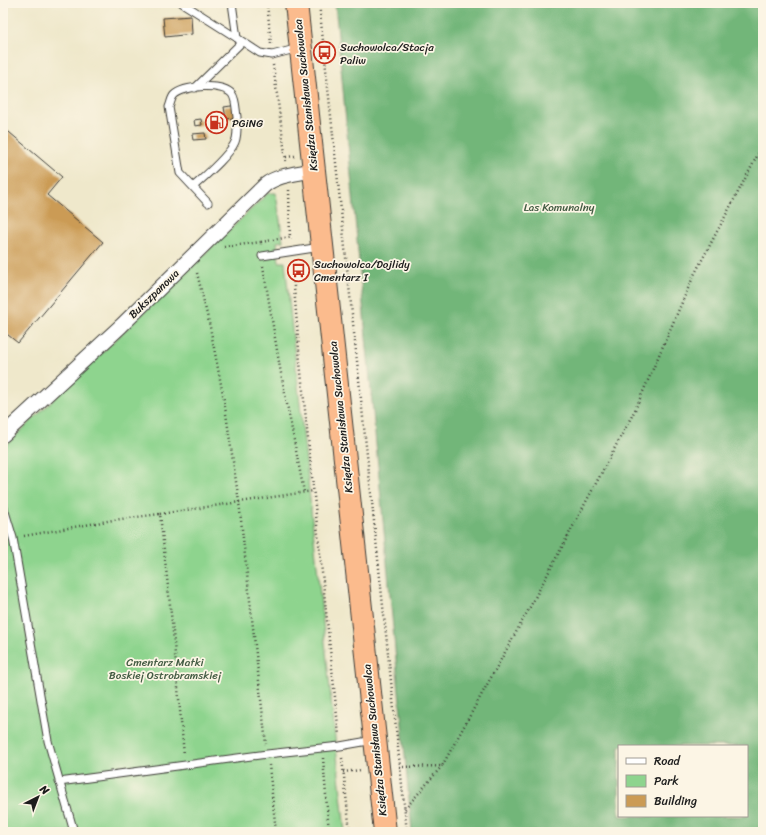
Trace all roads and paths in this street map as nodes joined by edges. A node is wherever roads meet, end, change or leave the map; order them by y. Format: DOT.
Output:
graph roads {
  1 [pos="182,3"];
  2 [pos="232,3"];
  3 [pos="267,3"];
  4 [pos="296,3"];
  5 [pos="319,3"];
  6 [pos="239,40"];
  7 [pos="300,48"];
  8 [pos="272,55"];
  9 [pos="195,88"];
  10 [pos="763,145"];
  11 [pos="314,170"];
  12 [pos="288,175"];
  13 [pos="193,187"];
  14 [pos="208,203"];
  15 [pos="290,237"];
  16 [pos="261,242"];
  17 [pos="323,247"];
  18 [pos="219,248"];
  19 [pos="291,251"];
  20 [pos="262,256"];
  21 [pos="197,269"];
  22 [pos="3,435"];
  23 [pos="313,491"];
  24 [pos="304,492"];
  25 [pos="239,502"];
  26 [pos="3,505"];
  27 [pos="160,514"];
  28 [pos="13,538"];
  29 [pos="375,740"];
  30 [pos="340,746"];
  31 [pos="322,748"];
  32 [pos="267,754"];
  33 [pos="185,765"];
  34 [pos="400,766"];
  35 [pos="442,766"];
  36 [pos="59,782"];
  37 [pos="405,809"];
  38 [pos="74,832"];
  39 [pos="276,832"];
  40 [pos="329,832"];
  41 [pos="350,832"];
  42 [pos="384,832"];
  43 [pos="407,832"];
  1 -- 6 [label="lane"];
  2 -- 6 [label="lane"];
  3 -- 8 [label="path"];
  4 -- 7 [label="highway, Księdza Stanisława Suchowolca"];
  5 -- 34 [label="path"];
  6 -- 8 [label="lane"];
  6 -- 9 [label="lane"];
  7 -- 8 [label="lane"];
  7 -- 11 [label="highway, Księdza Stanisława Suchowolca"];
  8 -- 12 [label="path"];
  9 -- 13 [label="lane"];
  9 -- 13 [label="lane"];
  10 -- 35 [label="path"];
  11 -- 12 [label="street, Bukszpanowa"];
  11 -- 17 [label="highway, Księdza Stanisława Suchowolca"];
  12 -- 15 [label="path"];
  12 -- 22 [label="street, Bukszpanowa"];
  13 -- 14 [label="lane"];
  15 -- 16 [label="path"];
  15 -- 19 [label="path"];
  16 -- 18 [label="path"];
  16 -- 20 [label="path"];
  17 -- 19 [label="lane"];
  17 -- 29 [label="highway, Księdza Stanisława Suchowolca"];
  19 -- 20 [label="lane"];
  19 -- 23 [label="path"];
  20 -- 24 [label="path"];
  21 -- 25 [label="path"];
  23 -- 24 [label="path"];
  23 -- 30 [label="path"];
  24 -- 25 [label="path"];
  25 -- 27 [label="path"];
  25 -- 32 [label="path"];
  26 -- 28 [label="lane"];
  27 -- 28 [label="path"];
  27 -- 33 [label="path"];
  28 -- 36 [label="lane"];
  29 -- 30 [label="lane"];
  29 -- 42 [label="highway, Księdza Stanisława Suchowolca"];
  30 -- 31 [label="lane"];
  30 -- 41 [label="path"];
  31 -- 32 [label="lane"];
  31 -- 40 [label="path"];
  32 -- 33 [label="lane"];
  32 -- 39 [label="path"];
  33 -- 36 [label="lane"];
  34 -- 35 [label="path"];
  34 -- 37 [label="path"];
  35 -- 37 [label="path"];
  36 -- 38 [label="lane"];
  37 -- 43 [label="path"];
}
